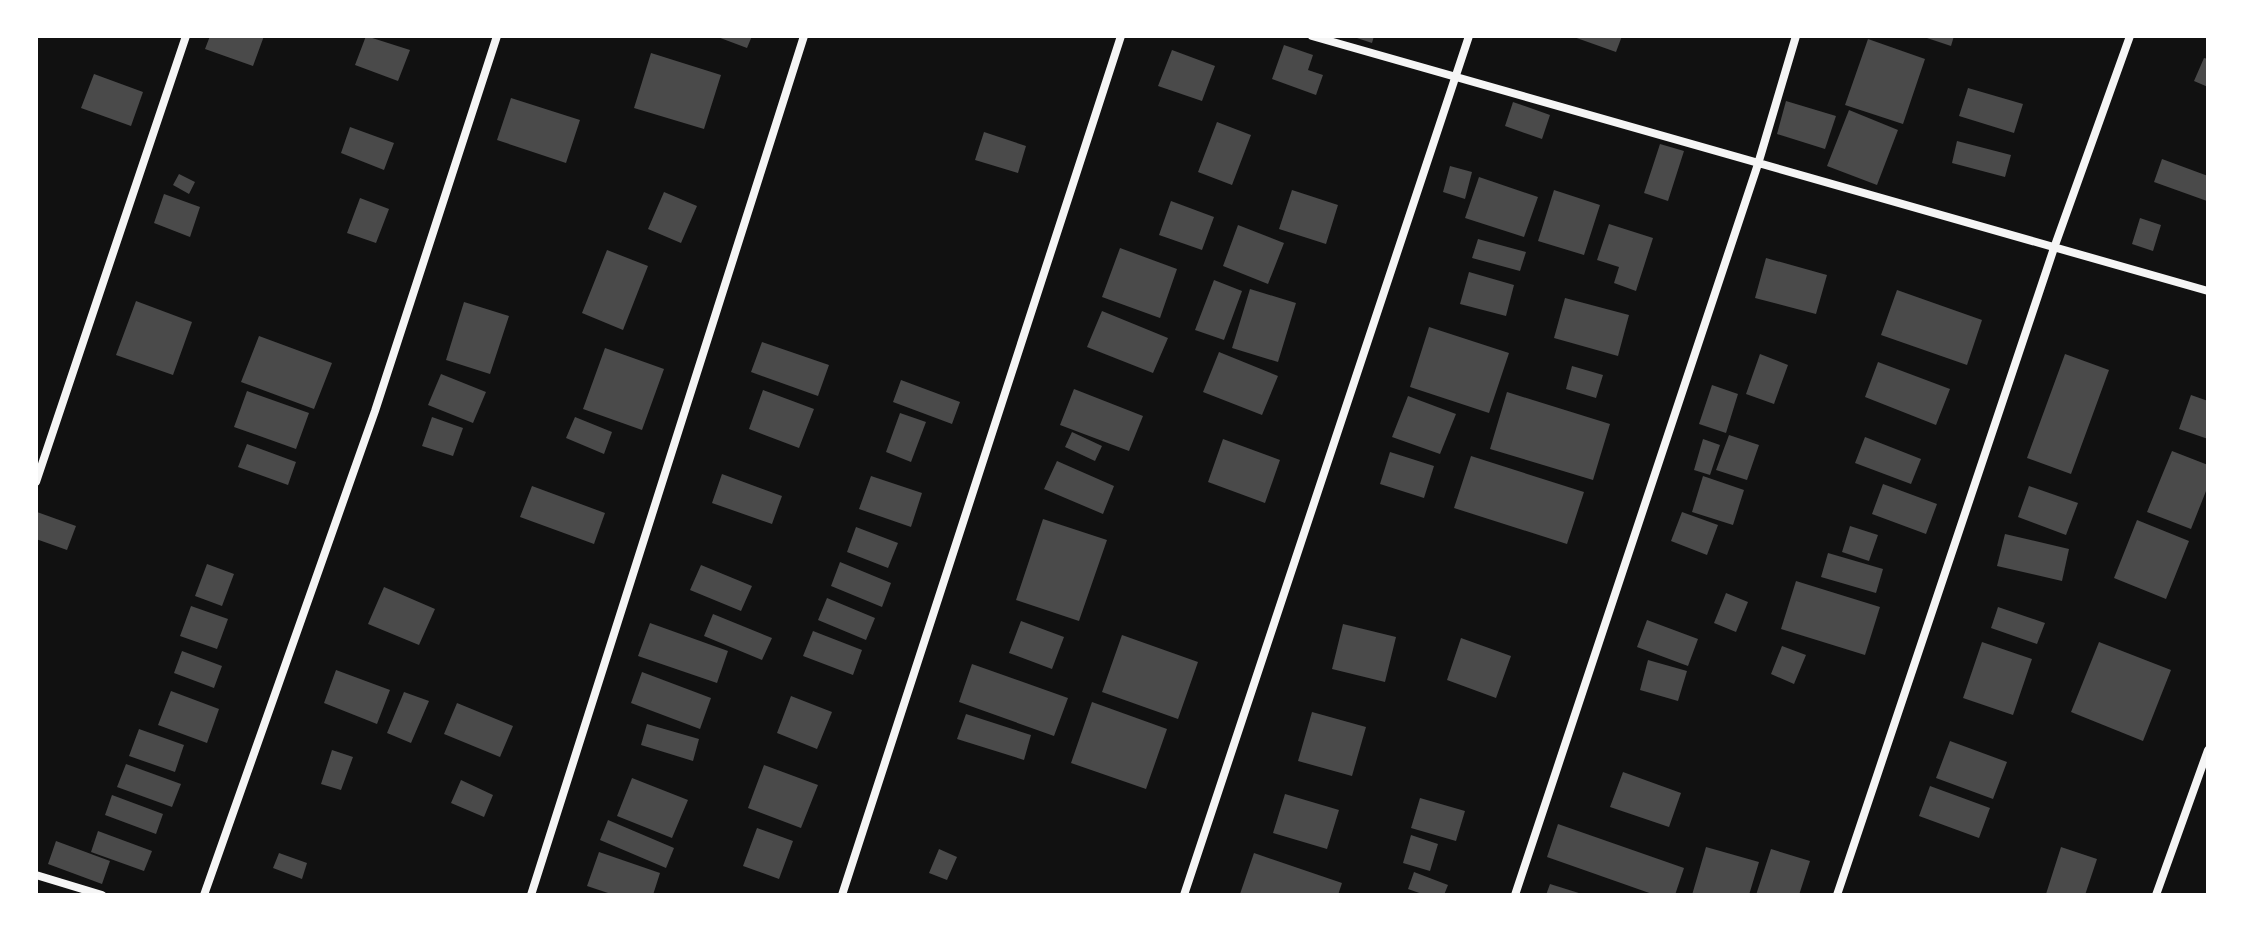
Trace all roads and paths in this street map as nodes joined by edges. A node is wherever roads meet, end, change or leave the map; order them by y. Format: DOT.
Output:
graph roads {
  1 [pos="186,36"];
  2 [pos="497,36"];
  3 [pos="804,36"];
  4 [pos="1121,36"];
  5 [pos="1312,36"];
  6 [pos="1469,36"];
  7 [pos="1796,36"];
  8 [pos="2130,36"];
  9 [pos="1455,79"];
  10 [pos="1758,164"];
  11 [pos="2054,248"];
  12 [pos="2208,291"];
  13 [pos="36,482"];
  14 [pos="2208,750"];
  15 [pos="36,875"];
  16 [pos="102,895"];
  17 [pos="204,895"];
  18 [pos="531,895"];
  19 [pos="842,895"];
  20 [pos="1184,895"];
  21 [pos="1515,895"];
  22 [pos="1837,895"];
  23 [pos="2156,895"];
  1 -- 13 [label="street"];
  2 -- 17 [label="street"];
  3 -- 18 [label="street"];
  4 -- 19 [label="street"];
  5 -- 9 [label="street"];
  6 -- 9 [label="street"];
  7 -- 10 [label="street"];
  8 -- 11 [label="street"];
  9 -- 10 [label="street"];
  9 -- 20 [label="street"];
  10 -- 11 [label="street"];
  10 -- 21 [label="street"];
  11 -- 12 [label="street"];
  11 -- 22 [label="street"];
  14 -- 23 [label="street"];
  15 -- 16 [label="street"];
}
